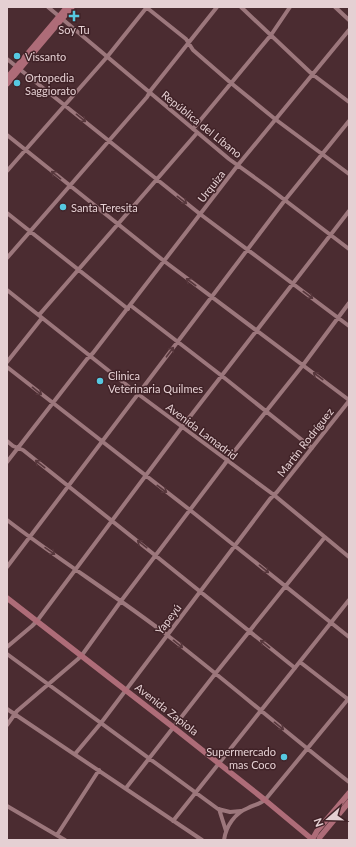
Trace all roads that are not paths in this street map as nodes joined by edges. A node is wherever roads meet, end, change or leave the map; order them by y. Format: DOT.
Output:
graph roads {
  1 [pos="48,7"];
  2 [pos="67,7"];
  3 [pos="72,7"];
  4 [pos="147,7"];
  5 [pos="217,7"];
  6 [pos="241,7"];
  7 [pos="290,7"];
  8 [pos="335,7"];
  9 [pos="61,18"];
  10 [pos="349,20"];
  11 [pos="349,30"];
  12 [pos="271,35"];
  13 [pos="188,43"];
  14 [pos="107,57"];
  15 [pos="7,59"];
  16 [pos="18,68"];
  17 [pos="312,74"];
  18 [pos="7,78"];
  19 [pos="231,83"];
  20 [pos="7,84"];
  21 [pos="149,93"];
  22 [pos="349,102"];
  23 [pos="65,105"];
  24 [pos="275,119"];
  25 [pos="349,121"];
  26 [pos="193,129"];
  27 [pos="198,132"];
  28 [pos="7,135"];
  29 [pos="109,141"];
  30 [pos="25,150"];
  31 [pos="322,155"];
  32 [pos="238,166"];
  33 [pos="7,171"];
  34 [pos="349,174"];
  35 [pos="156,180"];
  36 [pos="70,186"];
  37 [pos="285,200"];
  38 [pos="349,211"];
  39 [pos="7,213"];
  40 [pos="200,214"];
  41 [pos="118,224"];
  42 [pos="30,231"];
  43 [pos="330,235"];
  44 [pos="349,249"];
  45 [pos="248,250"];
  46 [pos="7,258"];
  47 [pos="164,261"];
  48 [pos="79,270"];
  49 [pos="293,283"];
  50 [pos="7,290"];
  51 [pos="212,297"];
  52 [pos="349,303"];
  53 [pos="129,307"];
  54 [pos="41,317"];
  55 [pos="338,318"];
  56 [pos="349,326"];
  57 [pos="256,330"];
  58 [pos="178,341"];
  59 [pos="90,356"];
  60 [pos="7,362"];
  61 [pos="303,365"];
  62 [pos="7,367"];
  63 [pos="222,376"];
  64 [pos="138,394"];
  65 [pos="349,400"];
  66 [pos="53,403"];
  67 [pos="266,411"];
  68 [pos="182,427"];
  69 [pos="7,441"];
  70 [pos="102,442"];
  71 [pos="18,448"];
  72 [pos="312,448"];
  73 [pos="227,460"];
  74 [pos="7,462"];
  75 [pos="146,476"];
  76 [pos="68,486"];
  77 [pos="274,495"];
  78 [pos="190,510"];
  79 [pos="7,520"];
  80 [pos="112,521"];
  81 [pos="30,537"];
  82 [pos="325,537"];
  83 [pos="235,546"];
  84 [pos="156,556"];
  85 [pos="349,557"];
  86 [pos="7,566"];
  87 [pos="75,569"];
  88 [pos="285,587"];
  89 [pos="200,591"];
  90 [pos="7,598"];
  91 [pos="349,600"];
  92 [pos="121,601"];
  93 [pos="38,619"];
  94 [pos="331,623"];
  95 [pos="249,631"];
  96 [pos="167,635"];
  97 [pos="349,637"];
  98 [pos="7,647"];
  99 [pos="7,654"];
  100 [pos="82,655"];
  101 [pos="300,662"];
  102 [pos="295,668"];
  103 [pos="215,674"];
  104 [pos="49,684"];
  105 [pos="126,690"];
  106 [pos="349,699"];
  107 [pos="7,709"];
  108 [pos="261,711"];
  109 [pos="14,714"];
  110 [pos="101,723"];
  111 [pos="7,725"];
  112 [pos="173,727"];
  113 [pos="307,749"];
  114 [pos="75,754"];
  115 [pos="149,758"];
  116 [pos="219,763"];
  117 [pos="99,770"];
  118 [pos="349,782"];
  119 [pos="126,788"];
  120 [pos="196,792"];
  121 [pos="349,793"];
  122 [pos="265,800"];
  123 [pos="349,802"];
  124 [pos="7,806"];
  125 [pos="218,809"];
  126 [pos="241,811"];
  127 [pos="174,821"];
  128 [pos="226,830"];
  129 [pos="57,836"];
  130 [pos="65,840"];
  131 [pos="202,840"];
  132 [pos="224,840"];
  133 [pos="312,840"];
  134 [pos="319,840"];
  1 -- 9 [label="street, República del Líbano"];
  2 -- 9 [label="main road"];
  3 -- 9 [label="main road"];
  4 -- 13 [label="street"];
  4 -- 14 [label="street"];
  5 -- 13 [label="street"];
  6 -- 12 [label="street"];
  7 -- 12 [label="street"];
  8 -- 10 [label="street"];
  9 -- 14 [label="street, República del Líbano"];
  9 -- 16 [label="main road"];
  11 -- 17 [label="street, Urquiza"];
  12 -- 17 [label="street"];
  12 -- 19 [label="street"];
  13 -- 19 [label="street"];
  13 -- 21 [label="street"];
  14 -- 21 [label="street, República del Líbano"];
  14 -- 23 [label="street"];
  15 -- 16 [label="street"];
  16 -- 18 [label="main road"];
  16 -- 20 [label="main road"];
  16 -- 23 [label="street"];
  17 -- 22 [label="street"];
  17 -- 24 [label="street, Urquiza"];
  19 -- 24 [label="street"];
  19 -- 26 [label="street"];
  21 -- 26 [label="street, República del Líbano"];
  21 -- 29 [label="street"];
  23 -- 29 [label="street, one-way"];
  23 -- 30 [label="street"];
  24 -- 31 [label="street"];
  24 -- 32 [label="street, Urquiza"];
  25 -- 31 [label="street"];
  26 -- 27 [label="street, República del Líbano"];
  27 -- 32 [label="street, República del Líbano"];
  27 -- 35 [label="street"];
  28 -- 30 [label="street"];
  29 -- 35 [label="street"];
  29 -- 36 [label="street"];
  30 -- 33 [label="street"];
  36 -- 30 [label="street, one-way"];
  31 -- 34 [label="street"];
  31 -- 37 [label="street"];
  32 -- 37 [label="street, República del Líbano"];
  32 -- 40 [label="street, Urquiza"];
  35 -- 40 [label="street, one-way"];
  35 -- 41 [label="street"];
  36 -- 41 [label="street"];
  36 -- 42 [label="street"];
  37 -- 43 [label="street, República del Líbano"];
  37 -- 45 [label="street"];
  38 -- 43 [label="street"];
  39 -- 42 [label="street"];
  40 -- 45 [label="street"];
  40 -- 47 [label="street, Urquiza"];
  41 -- 47 [label="street"];
  41 -- 48 [label="street"];
  42 -- 46 [label="street"];
  42 -- 48 [label="street"];
  43 -- 44 [label="street, República del Líbano"];
  43 -- 49 [label="street"];
  45 -- 49 [label="street"];
  45 -- 51 [label="street"];
  51 -- 47 [label="street, one-way"];
  47 -- 53 [label="street, Urquiza"];
  48 -- 53 [label="street"];
  48 -- 54 [label="street"];
  49 -- 55 [label="street, one-way"];
  49 -- 57 [label="street"];
  50 -- 54 [label="street, Avenida Lamadrid"];
  51 -- 57 [label="street"];
  51 -- 58 [label="street"];
  52 -- 55 [label="street"];
  53 -- 58 [label="street"];
  53 -- 59 [label="street, Urquiza"];
  54 -- 59 [label="street, Avenida Lamadrid"];
  54 -- 60 [label="street"];
  55 -- 56 [label="street"];
  55 -- 61 [label="street"];
  57 -- 61 [label="street"];
  57 -- 63 [label="street"];
  58 -- 63 [label="street"];
  64 -- 58 [label="street, one-way"];
  59 -- 64 [label="street, Avenida Lamadrid"];
  59 -- 66 [label="street, Urquiza"];
  65 -- 61 [label="street, one-way"];
  61 -- 67 [label="street"];
  62 -- 66 [label="street, one-way"];
  63 -- 67 [label="street"];
  63 -- 68 [label="street"];
  64 -- 68 [label="street, Avenida Lamadrid"];
  64 -- 70 [label="street"];
  65 -- 72 [label="street, Martín Rodríguez"];
  66 -- 70 [label="street"];
  66 -- 71 [label="street, Urquiza"];
  67 -- 72 [label="street"];
  67 -- 73 [label="street"];
  68 -- 73 [label="street, Avenida Lamadrid"];
  68 -- 75 [label="street"];
  69 -- 71 [label="street"];
  70 -- 75 [label="street"];
  70 -- 76 [label="street"];
  71 -- 74 [label="street, Urquiza"];
  76 -- 71 [label="street, one-way"];
  72 -- 77 [label="street, Martín Rodríguez"];
  73 -- 77 [label="street, Avenida Lamadrid"];
  73 -- 78 [label="street"];
  75 -- 78 [label="street, one-way"];
  75 -- 80 [label="street"];
  76 -- 80 [label="street"];
  76 -- 81 [label="street"];
  77 -- 82 [label="street, Avenida Lamadrid"];
  77 -- 83 [label="street, Yapeyú"];
  78 -- 83 [label="street"];
  78 -- 84 [label="street"];
  79 -- 81 [label="street"];
  84 -- 80 [label="street, one-way"];
  80 -- 87 [label="street"];
  81 -- 86 [label="street"];
  81 -- 87 [label="street, one-way"];
  82 -- 85 [label="street, Avenida Lamadrid"];
  82 -- 88 [label="street"];
  83 -- 88 [label="street, one-way"];
  83 -- 89 [label="street, Yapeyú"];
  84 -- 89 [label="street"];
  84 -- 92 [label="street"];
  87 -- 92 [label="street"];
  87 -- 93 [label="street"];
  88 -- 94 [label="street"];
  88 -- 95 [label="street"];
  89 -- 95 [label="street"];
  89 -- 96 [label="street, Yapeyú"];
  90 -- 93 [label="main road, Avenida Zapiola"];
  91 -- 94 [label="street"];
  92 -- 96 [label="street"];
  92 -- 100 [label="street"];
  93 -- 98 [label="street"];
  93 -- 100 [label="main road, Avenida Zapiola"];
  94 -- 97 [label="street"];
  94 -- 101 [label="street"];
  102 -- 95 [label="street, one-way"];
  95 -- 103 [label="street"];
  96 -- 103 [label="street, one-way"];
  96 -- 105 [label="street, Yapeyú"];
  99 -- 104 [label="street"];
  100 -- 104 [label="street"];
  100 -- 105 [label="main road, Avenida Zapiola"];
  101 -- 102 [label="street"];
  101 -- 106 [label="street"];
  102 -- 108 [label="street"];
  103 -- 108 [label="street"];
  103 -- 112 [label="street"];
  104 -- 109 [label="street"];
  104 -- 110 [label="street"];
  105 -- 110 [label="street, Yapeyú"];
  105 -- 112 [label="main road, Avenida Zapiola"];
  106 -- 113 [label="street"];
  107 -- 109 [label="street"];
  108 -- 113 [label="street, one-way"];
  108 -- 116 [label="street"];
  109 -- 111 [label="street"];
  109 -- 114 [label="street"];
  110 -- 114 [label="street, Yapeyú"];
  110 -- 115 [label="street"];
  112 -- 115 [label="street"];
  112 -- 116 [label="main road, Avenida Zapiola"];
  113 -- 118 [label="street"];
  113 -- 122 [label="street"];
  114 -- 117 [label="street"];
  115 -- 119 [label="street"];
  115 -- 120 [label="street"];
  116 -- 120 [label="street"];
  116 -- 122 [label="main road, Avenida Zapiola"];
  117 -- 119 [label="street"];
  117 -- 129 [label="street"];
  119 -- 127 [label="street"];
  120 -- 125 [label="street"];
  120 -- 127 [label="street"];
  121 -- 133 [label="main road"];
  122 -- 126 [label="street"];
  122 -- 133 [label="main road, Avenida Zapiola"];
  123 -- 134 [label="main road"];
  124 -- 129 [label="street"];
  125 -- 126 [label="street"];
  125 -- 128 [label="street"];
  126 -- 128 [label="street"];
  127 -- 131 [label="street"];
  128 -- 132 [label="street"];
  129 -- 130 [label="street"];
}
